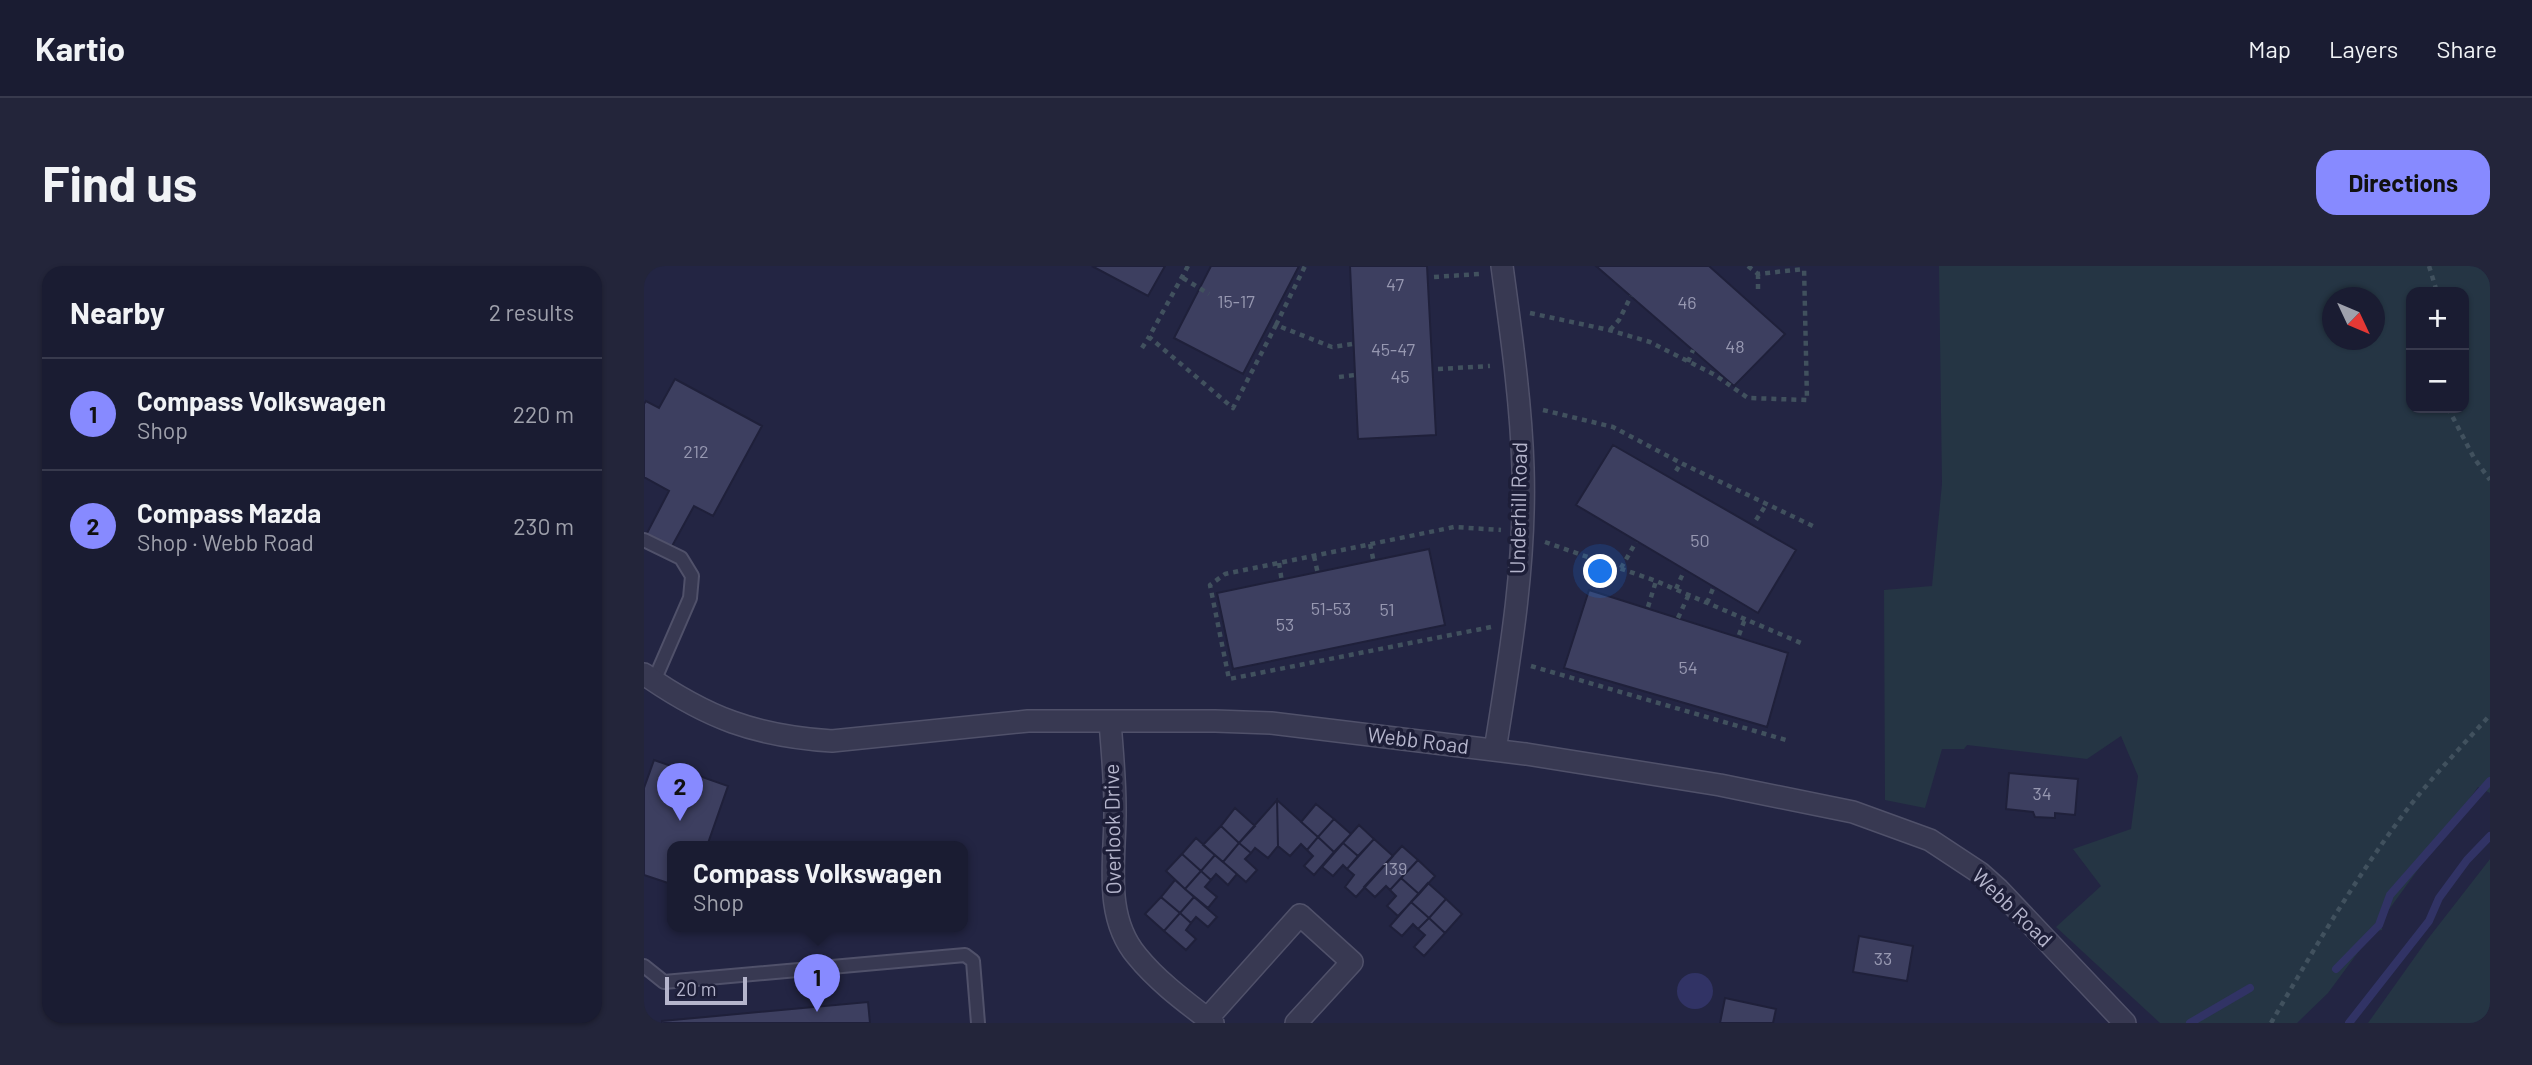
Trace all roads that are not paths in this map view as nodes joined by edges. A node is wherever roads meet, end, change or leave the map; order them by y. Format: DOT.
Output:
graph roads {
  1 [pos="1493,270"];
  2 [pos="644,540"];
  3 [pos="649,677"];
  4 [pos="1110,722"];
  5 [pos="1495,750"];
  6 [pos="644,966"];
  7 [pos="1210,1021"];
  8 [pos="978,1023"];
  9 [pos="1296,1023"];
  10 [pos="2126,1023"];
  1 -- 5 [label="street, Underhill Road"];
  2 -- 3 [label="lane"];
  3 -- 4 [label="street, Webb Road"];
  4 -- 5 [label="street, Webb Road"];
  4 -- 7 [label="street, Overlook Drive"];
  5 -- 10 [label="street, Webb Road"];
  6 -- 8 [label="lane"];
  7 -- 9 [label="street"];
}
